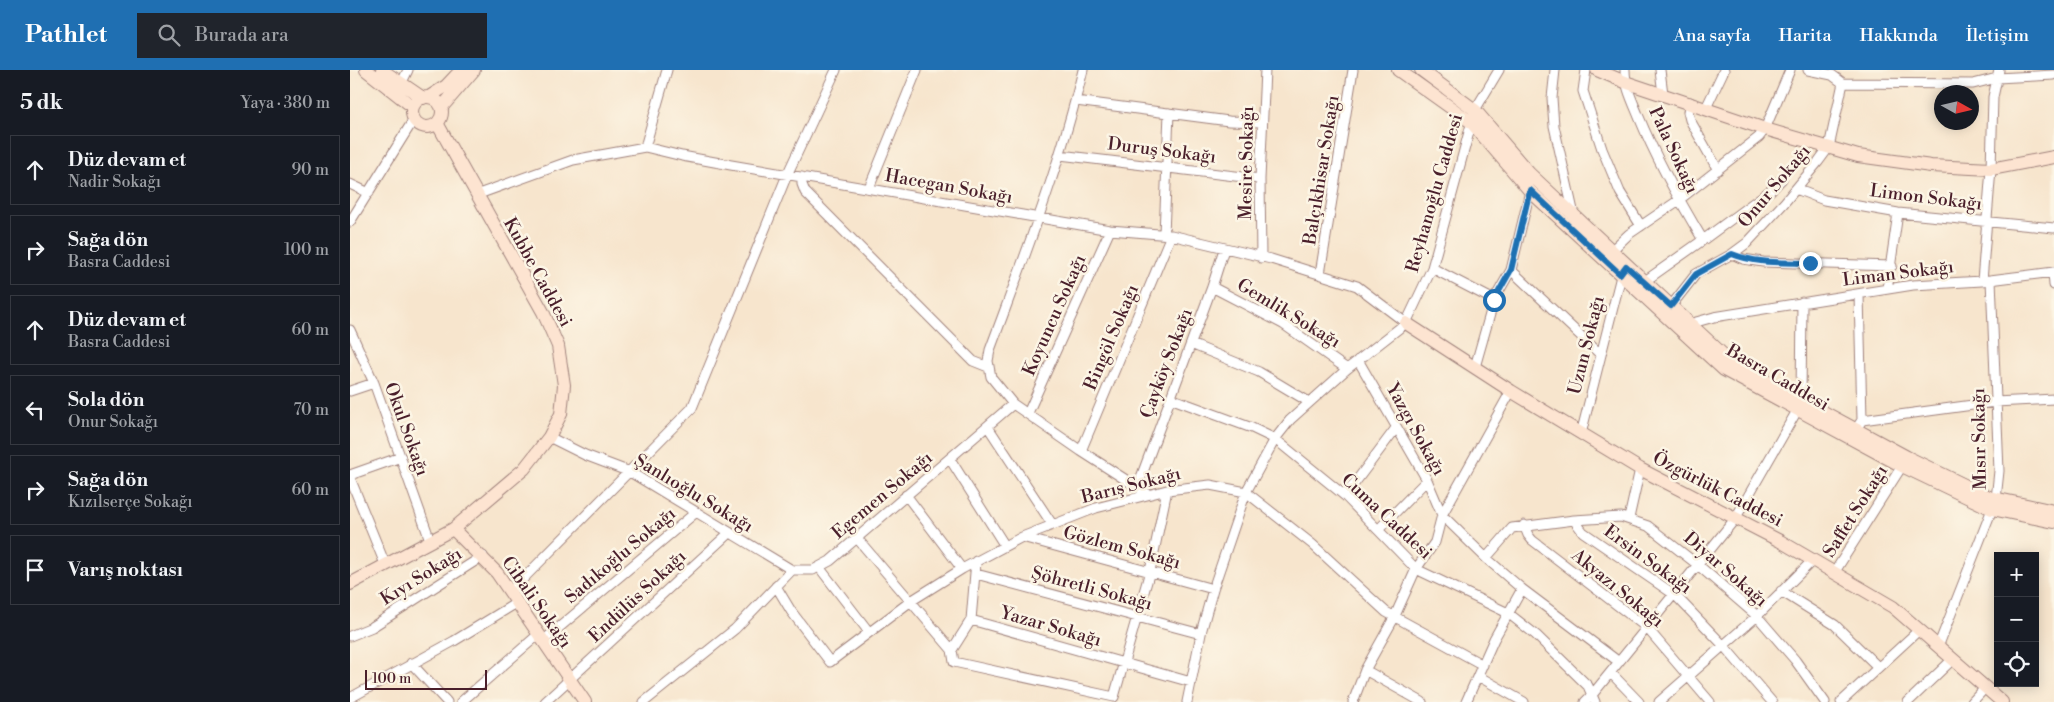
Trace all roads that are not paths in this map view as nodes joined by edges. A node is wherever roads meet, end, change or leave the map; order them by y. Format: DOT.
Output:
graph roads {
  1 [pos="366,70"];
  2 [pos="382,70"];
  3 [pos="408,70"];
  4 [pos="461,70"];
  5 [pos="474,70"];
  6 [pos="667,70"];
  7 [pos="836,70"];
  8 [pos="917,70"];
  9 [pos="1083,70"];
  10 [pos="1265,70"];
  11 [pos="1353,70"];
  12 [pos="1398,70"];
  13 [pos="1499,70"];
  14 [pos="1555,70"];
  15 [pos="1586,70"];
  16 [pos="1596,70"];
  17 [pos="1660,70"];
  18 [pos="1724,70"];
  19 [pos="1790,70"];
  20 [pos="1808,70"];
  21 [pos="1425,71"];
  22 [pos="1998,74"];
  23 [pos="2054,75"];
  24 [pos="1625,76"];
  25 [pos="1843,83"];
  26 [pos="401,84"];
  27 [pos="1663,94"];
  28 [pos="426,97"];
  29 [pos="1076,101"];
  30 [pos="1690,102"];
  31 [pos="442,107"];
  32 [pos="1706,108"];
  33 [pos="413,113"];
  34 [pos="1169,113"];
  35 [pos="1473,116"];
  36 [pos="1262,122"];
  37 [pos="437,123"];
  38 [pos="1765,128"];
  39 [pos="645,146"];
  40 [pos="1828,147"];
  41 [pos="1060,155"];
  42 [pos="2054,158"];
  43 [pos="1166,167"];
  44 [pos="1992,169"];
  45 [pos="1718,170"];
  46 [pos="787,175"];
  47 [pos="802,177"];
  48 [pos="1260,179"];
  49 [pos="1782,179"];
  50 [pos="350,184"];
  51 [pos="869,188"];
  52 [pos="1796,189"];
  53 [pos="1530,190"];
  54 [pos="369,193"];
  55 [pos="476,195"];
  56 [pos="1678,200"];
  57 [pos="1898,213"];
  58 [pos="1574,216"];
  59 [pos="1039,218"];
  60 [pos="1988,221"];
  61 [pos="350,222"];
  62 [pos="1642,226"];
  63 [pos="2054,228"];
  64 [pos="1110,230"];
  65 [pos="1168,235"];
  66 [pos="1704,240"];
  67 [pos="1224,249"];
  68 [pos="1611,251"];
  69 [pos="1732,254"];
  70 [pos="1261,258"];
  71 [pos="1892,266"];
  72 [pos="1432,268"];
  73 [pos="1511,270"];
  74 [pos="1623,270"];
  75 [pos="2054,272"];
  76 [pos="1320,274"];
  77 [pos="1987,280"];
  78 [pos="1644,281"];
  79 [pos="2054,285"];
  80 [pos="1212,286"];
  81 [pos="1887,289"];
  82 [pos="1859,294"];
  83 [pos="1494,300"];
  84 [pos="1802,302"];
  85 [pos="1671,306"];
  86 [pos="1406,323"];
  87 [pos="1689,324"];
  88 [pos="350,330"];
  89 [pos="1191,344"];
  90 [pos="1600,354"];
  91 [pos="1358,360"];
  92 [pos="988,367"];
  93 [pos="1475,367"];
  94 [pos="1348,369"];
  95 [pos="374,383"];
  96 [pos="350,391"];
  97 [pos="1511,391"];
  98 [pos="1170,398"];
  99 [pos="2054,399"];
  100 [pos="1309,402"];
  101 [pos="1995,402"];
  102 [pos="1013,404"];
  103 [pos="1799,404"];
  104 [pos="1028,413"];
  105 [pos="988,427"];
  106 [pos="1396,428"];
  107 [pos="1856,429"];
  108 [pos="1581,434"];
  109 [pos="550,437"];
  110 [pos="1275,439"];
  111 [pos="1081,451"];
  112 [pos="401,457"];
  113 [pos="950,459"];
  114 [pos="1902,466"];
  115 [pos="1640,469"];
  116 [pos="630,472"];
  117 [pos="350,476"];
  118 [pos="1427,480"];
  119 [pos="1137,488"];
  120 [pos="1167,490"];
  121 [pos="1246,492"];
  122 [pos="1148,494"];
  123 [pos="906,495"];
  124 [pos="1344,496"];
  125 [pos="1994,504"];
  126 [pos="2054,511"];
  127 [pos="695,512"];
  128 [pos="1442,515"];
  129 [pos="1628,518"];
  130 [pos="1735,519"];
  131 [pos="1574,520"];
  132 [pos="2054,522"];
  133 [pos="1052,524"];
  134 [pos="1524,525"];
  135 [pos="453,528"];
  136 [pos="1379,529"];
  137 [pos="729,534"];
  138 [pos="1022,537"];
  139 [pos="856,538"];
  140 [pos="430,540"];
  141 [pos="1005,546"];
  142 [pos="483,556"];
  143 [pos="1486,558"];
  144 [pos="1813,560"];
  145 [pos="976,561"];
  146 [pos="385,564"];
  147 [pos="1698,565"];
  148 [pos="819,567"];
  149 [pos="962,569"];
  150 [pos="1416,569"];
  151 [pos="792,570"];
  152 [pos="1150,571"];
  153 [pos="1834,573"];
  154 [pos="976,574"];
  155 [pos="350,584"];
  156 [pos="776,586"];
  157 [pos="1213,589"];
  158 [pos="1522,589"];
  159 [pos="1781,591"];
  160 [pos="1675,595"];
  161 [pos="515,596"];
  162 [pos="911,601"];
  163 [pos="1508,613"];
  164 [pos="1757,616"];
  165 [pos="1136,617"];
  166 [pos="1394,618"];
  167 [pos="971,620"];
  168 [pos="1647,628"];
  169 [pos="1919,630"];
  170 [pos="869,632"];
  171 [pos="1201,634"];
  172 [pos="350,636"];
  173 [pos="541,638"];
  174 [pos="1723,645"];
  175 [pos="1938,647"];
  176 [pos="952,650"];
  177 [pos="1952,660"];
  178 [pos="1620,662"];
  179 [pos="411,663"];
  180 [pos="1123,663"];
  181 [pos="1483,664"];
  182 [pos="1877,666"];
  183 [pos="1365,670"];
  184 [pos="1611,673"];
  185 [pos="1478,676"];
  186 [pos="1688,677"];
  187 [pos="570,680"];
  188 [pos="1191,682"];
  189 [pos="1986,687"];
  190 [pos="350,698"];
  191 [pos="1116,699"];
  192 [pos="1594,699"];
  193 [pos="447,702"];
  194 [pos="461,702"];
  195 [pos="545,702"];
  196 [pos="586,702"];
  197 [pos="644,702"];
  198 [pos="1187,702"];
  199 [pos="1353,702"];
  200 [pos="1422,702"];
  201 [pos="1466,702"];
  202 [pos="1524,702"];
  203 [pos="1584,702"];
  204 [pos="1639,702"];
  205 [pos="1659,702"];
  206 [pos="1710,702"];
  207 [pos="1772,702"];
  208 [pos="1825,702"];
  209 [pos="1841,702"];
  210 [pos="1908,702"];
  211 [pos="1972,702"];
  212 [pos="2002,702"];
  1 -- 33 [label="street"];
  2 -- 26 [label="street"];
  3 -- 26 [label="street"];
  4 -- 28 [label="street"];
  5 -- 31 [label="street"];
  6 -- 39 [label="street"];
  7 -- 46 [label="street"];
  8 -- 51 [label="street"];
  9 -- 29 [label="street"];
  10 -- 36 [label="street, Mesire Sokağı"];
  11 -- 76 [label="street, Balçıkhisar Sokağı"];
  12 -- 35 [label="street, Basra Caddesi"];
  13 -- 35 [label="street, Reyhanoğlu Caddesi"];
  14 -- 58 [label="street"];
  15 -- 62 [label="street"];
  16 -- 24 [label="street"];
  17 -- 27 [label="street"];
  18 -- 32 [label="street"];
  19 -- 38 [label="street"];
  20 -- 25 [label="street"];
  21 -- 35 [label="street, Basra Caddesi"];
  22 -- 23 [label="street"];
  22 -- 25 [label="street"];
  22 -- 44 [label="street, Mısır Sokağı"];
  24 -- 27 [label="street"];
  24 -- 56 [label="street, Pala Sokağı"];
  25 -- 40 [label="street, Onur Sokağı"];
  26 -- 28 [label="street"];
  27 -- 30 [label="street"];
  28 -- 31 [label="street"];
  28 -- 33 [label="street"];
  29 -- 34 [label="street"];
  29 -- 41 [label="street"];
  30 -- 32 [label="street"];
  30 -- 45 [label="street"];
  31 -- 37 [label="street"];
  32 -- 38 [label="street"];
  33 -- 37 [label="street"];
  33 -- 54 [label="street"];
  34 -- 36 [label="street"];
  34 -- 43 [label="street"];
  35 -- 53 [label="street, Basra Caddesi"];
  35 -- 58 [label="street, Basra Caddesi"];
  35 -- 72 [label="street, Reyhanoğlu Caddesi"];
  36 -- 48 [label="street, Mesire Sokağı"];
  37 -- 55 [label="street, Kubbe Caddesi"];
  38 -- 40 [label="street"];
  38 -- 45 [label="street"];
  39 -- 46 [label="street, Hacegan Sokağı"];
  39 -- 55 [label="street, Hacegan Sokağı"];
  40 -- 44 [label="street"];
  40 -- 52 [label="street, Onur Sokağı"];
  41 -- 43 [label="street, Duruş Sokağı"];
  41 -- 59 [label="street"];
  42 -- 44 [label="street"];
  43 -- 48 [label="street, Duruş Sokağı"];
  43 -- 65 [label="street"];
  44 -- 60 [label="street, Mısır Sokağı"];
  45 -- 56 [label="street"];
  46 -- 47 [label="street, Hacegan Sokağı"];
  46 -- 116 [label="street"];
  47 -- 51 [label="street, Hacegan Sokağı"];
  47 -- 92 [label="street"];
  48 -- 70 [label="street, Mesire Sokağı"];
  49 -- 66 [label="street"];
  50 -- 54 [label="street"];
  51 -- 59 [label="street, Hacegan Sokağı"];
  52 -- 57 [label="street, Limon Sokağı"];
  52 -- 69 [label="street, Onur Sokağı"];
  53 -- 73 [label="street"];
  53 -- 74 [label="street, Basra Caddesi"];
  54 -- 61 [label="street"];
  55 -- 109 [label="street, Kubbe Caddesi"];
  56 -- 62 [label="street"];
  56 -- 66 [label="street, Pala Sokağı"];
  57 -- 60 [label="street, Limon Sokağı"];
  57 -- 71 [label="street"];
  58 -- 68 [label="street, Basra Caddesi"];
  59 -- 64 [label="street, Hacegan Sokağı"];
  59 -- 92 [label="street"];
  60 -- 63 [label="street, Limon Sokağı"];
  60 -- 77 [label="street, Mısır Sokağı"];
  62 -- 68 [label="street"];
  64 -- 65 [label="street, Hacegan Sokağı"];
  64 -- 104 [label="street, Koyuncu Sokağı"];
  65 -- 67 [label="street, Hacegan Sokağı"];
  65 -- 111 [label="street, Bingöl Sokağı"];
  66 -- 78 [label="street"];
  67 -- 70 [label="street, Hacegan Sokağı"];
  67 -- 80 [label="street, Çayköy Sokağı"];
  68 -- 74 [label="street, Basra Caddesi"];
  69 -- 71 [label="street"];
  69 -- 85 [label="street, Onur Sokağı"];
  70 -- 76 [label="street, Hacegan Sokağı"];
  71 -- 81 [label="street"];
  72 -- 83 [label="street"];
  72 -- 86 [label="street, Reyhanoğlu Caddesi"];
  73 -- 83 [label="street"];
  73 -- 90 [label="street"];
  74 -- 78 [label="street, Basra Caddesi"];
  74 -- 90 [label="street, Uzun Sokağı"];
  74 -- 103 [label="street, Basra Caddesi"];
  75 -- 77 [label="street, Liman Sokağı"];
  75 -- 79 [label="street"];
  76 -- 86 [label="street, Hacegan Sokağı"];
  77 -- 81 [label="street, Liman Sokağı"];
  77 -- 101 [label="street, Mısır Sokağı"];
  78 -- 85 [label="street, Basra Caddesi"];
  80 -- 89 [label="street, Çayköy Sokağı"];
  80 -- 94 [label="street, Gemlik Sokağı"];
  81 -- 82 [label="street, Liman Sokağı"];
  82 -- 84 [label="street, Liman Sokağı"];
  82 -- 107 [label="street"];
  83 -- 93 [label="street"];
  84 -- 87 [label="street, Liman Sokağı"];
  84 -- 103 [label="street"];
  85 -- 87 [label="street, Basra Caddesi"];
  86 -- 91 [label="street, Reyhanoğlu Caddesi"];
  86 -- 93 [label="street, Özgürlük Caddesi"];
  87 -- 103 [label="street, Basra Caddesi"];
  88 -- 95 [label="street, Okul Sokağı"];
  89 -- 98 [label="street, Çayköy Sokağı"];
  89 -- 100 [label="street"];
  90 -- 108 [label="street, Uzun Sokağı"];
  91 -- 94 [label="street, Reyhanoğlu Caddesi"];
  91 -- 106 [label="street, Yazgı Sokağı"];
  92 -- 102 [label="street"];
  93 -- 97 [label="street, Özgürlük Caddesi"];
  94 -- 100 [label="street, Reyhanoğlu Caddesi"];
  95 -- 96 [label="street"];
  95 -- 112 [label="street, Okul Sokağı"];
  97 -- 108 [label="street, Özgürlük Caddesi"];
  97 -- 128 [label="street"];
  98 -- 110 [label="street, Cuma Caddesi"];
  98 -- 119 [label="street, Çayköy Sokağı"];
  99 -- 101 [label="street"];
  100 -- 110 [label="street, Reyhanoğlu Caddesi"];
  101 -- 107 [label="street"];
  101 -- 125 [label="street, Mısır Sokağı"];
  102 -- 104 [label="street"];
  102 -- 105 [label="street, Egemen Sokağı"];
  103 -- 107 [label="street, Basra Caddesi"];
  103 -- 130 [label="street"];
  104 -- 111 [label="street"];
  105 -- 113 [label="street, Egemen Sokağı"];
  105 -- 133 [label="street"];
  106 -- 118 [label="street, Yazgı Sokağı"];
  106 -- 124 [label="street"];
  107 -- 114 [label="street, Basra Caddesi"];
  107 -- 125 [label="street, Basra Caddesi"];
  108 -- 115 [label="street, Özgürlük Caddesi"];
  109 -- 116 [label="street, Şanlıoğlu Sokağı"];
  109 -- 135 [label="street, Kubbe Caddesi"];
  110 -- 121 [label="street, Reyhanoğlu Caddesi"];
  110 -- 124 [label="street, Cuma Caddesi"];
  111 -- 119 [label="street"];
  112 -- 117 [label="street"];
  112 -- 140 [label="street, Okul Sokağı"];
  113 -- 123 [label="street, Egemen Sokağı"];
  113 -- 141 [label="street"];
  114 -- 125 [label="street, Basra Caddesi"];
  114 -- 153 [label="street, Saffet Sokağı"];
  115 -- 129 [label="street"];
  115 -- 130 [label="street, Özgürlük Caddesi"];
  116 -- 127 [label="street, Şanlıoğlu Sokağı"];
  116 -- 161 [label="street"];
  117 -- 146 [label="street"];
  118 -- 128 [label="street, Yazgı Sokağı"];
  118 -- 136 [label="street"];
  119 -- 122 [label="street"];
  120 -- 121 [label="street, Barış Sokağı"];
  120 -- 122 [label="street, Barış Sokağı"];
  120 -- 152 [label="street"];
  121 -- 157 [label="street, Reyhanoğlu Caddesi"];
  121 -- 166 [label="street, Barış Sokağı"];
  122 -- 133 [label="street, Barış Sokağı"];
  123 -- 139 [label="street, Egemen Sokağı"];
  123 -- 149 [label="street"];
  124 -- 136 [label="street, Cuma Caddesi"];
  125 -- 126 [label="street, Basra Caddesi"];
  125 -- 132 [label="street, Basra Caddesi"];
  125 -- 175 [label="street, Mısır Sokağı"];
  127 -- 137 [label="street, Şanlıoğlu Sokağı"];
  127 -- 173 [label="street, Sadıkoğlu Sokağı"];
  128 -- 143 [label="street"];
  128 -- 150 [label="street"];
  129 -- 131 [label="street, Diyar Sokağı"];
  129 -- 147 [label="street, Diyar Sokağı"];
  130 -- 144 [label="street, Özgürlük Caddesi"];
  130 -- 147 [label="street"];
  131 -- 134 [label="street"];
  131 -- 160 [label="street, Ersin Sokağı"];
  133 -- 138 [label="street, Barış Sokağı"];
  134 -- 143 [label="street"];
  134 -- 168 [label="street, Akyazı Sokağı"];
  135 -- 140 [label="street, Kubbe Caddesi"];
  135 -- 142 [label="street, Cibali Sokağı"];
  136 -- 150 [label="street, Cuma Caddesi"];
  137 -- 151 [label="street, Şanlıoğlu Sokağı"];
  137 -- 187 [label="street, Endülüs Sokağı"];
  138 -- 141 [label="street, Barış Sokağı"];
  138 -- 152 [label="street, Gözlem Sokağı"];
  139 -- 148 [label="street, Egemen Sokağı"];
  139 -- 162 [label="street"];
  140 -- 146 [label="street, Kubbe Caddesi"];
  141 -- 145 [label="street, Barış Sokağı"];
  142 -- 161 [label="street, Cibali Sokağı"];
  142 -- 172 [label="street, Kıyı Sokağı"];
  143 -- 158 [label="street"];
  144 -- 153 [label="street, Özgürlük Caddesi"];
  144 -- 159 [label="street"];
  145 -- 149 [label="street, Barış Sokağı"];
  145 -- 154 [label="street"];
  146 -- 155 [label="street, Kubbe Caddesi"];
  147 -- 160 [label="street"];
  147 -- 164 [label="street, Diyar Sokağı"];
  148 -- 151 [label="street, Egemen Sokağı"];
  148 -- 170 [label="street"];
  149 -- 162 [label="street, Barış Sokağı"];
  150 -- 163 [label="street, Cuma Caddesi"];
  150 -- 166 [label="street"];
  151 -- 156 [label="street"];
  152 -- 157 [label="street, Gözlem Sokağı"];
  152 -- 165 [label="street"];
  153 -- 169 [label="street, Özgürlük Caddesi"];
  154 -- 165 [label="street, Şöhretli Sokağı"];
  154 -- 167 [label="street"];
  156 -- 170 [label="street, Barış Sokağı"];
  156 -- 197 [label="street"];
  157 -- 171 [label="street, Reyhanoğlu Caddesi"];
  158 -- 163 [label="street"];
  158 -- 178 [label="street"];
  159 -- 164 [label="street"];
  159 -- 182 [label="street"];
  160 -- 168 [label="street"];
  160 -- 174 [label="street, Ersin Sokağı"];
  161 -- 173 [label="street, Cibali Sokağı"];
  161 -- 179 [label="street"];
  162 -- 170 [label="street, Barış Sokağı"];
  162 -- 176 [label="street"];
  163 -- 181 [label="street"];
  163 -- 192 [label="street, Cuma Caddesi"];
  164 -- 174 [label="street"];
  164 -- 208 [label="street, Diyar Sokağı"];
  165 -- 171 [label="street, Şöhretli Sokağı"];
  165 -- 180 [label="street"];
  166 -- 181 [label="street, Barış Sokağı"];
  166 -- 183 [label="street"];
  167 -- 176 [label="street"];
  167 -- 180 [label="street, Yazar Sokağı"];
  168 -- 178 [label="street"];
  168 -- 186 [label="street, Akyazı Sokağı"];
  169 -- 175 [label="street, Özgürlük Caddesi"];
  169 -- 182 [label="street"];
  171 -- 188 [label="street, Reyhanoğlu Caddesi"];
  173 -- 187 [label="street, Cibali Sokağı"];
  173 -- 194 [label="street, Sadıkoğlu Sokağı"];
  174 -- 186 [label="street"];
  174 -- 207 [label="street, Ersin Sokağı"];
  175 -- 177 [label="street, Özgürlük Caddesi"];
  176 -- 191 [label="street"];
  177 -- 189 [label="street, Özgürlük Caddesi"];
  177 -- 210 [label="street"];
  178 -- 184 [label="street"];
  179 -- 190 [label="street"];
  179 -- 193 [label="street"];
  180 -- 188 [label="street, Yazar Sokağı"];
  180 -- 191 [label="street"];
  181 -- 185 [label="street"];
  182 -- 209 [label="street"];
  183 -- 199 [label="street"];
  183 -- 200 [label="street"];
  184 -- 192 [label="street"];
  184 -- 204 [label="street"];
  185 -- 201 [label="street"];
  185 -- 202 [label="street"];
  186 -- 205 [label="street"];
  186 -- 206 [label="street, Akyazı Sokağı"];
  187 -- 195 [label="street, Endülüs Sokağı"];
  187 -- 196 [label="street, Cibali Sokağı"];
  188 -- 198 [label="street, Reyhanoğlu Caddesi"];
  189 -- 211 [label="street"];
  189 -- 212 [label="street, Özgürlük Caddesi"];
  192 -- 203 [label="street"];
}
